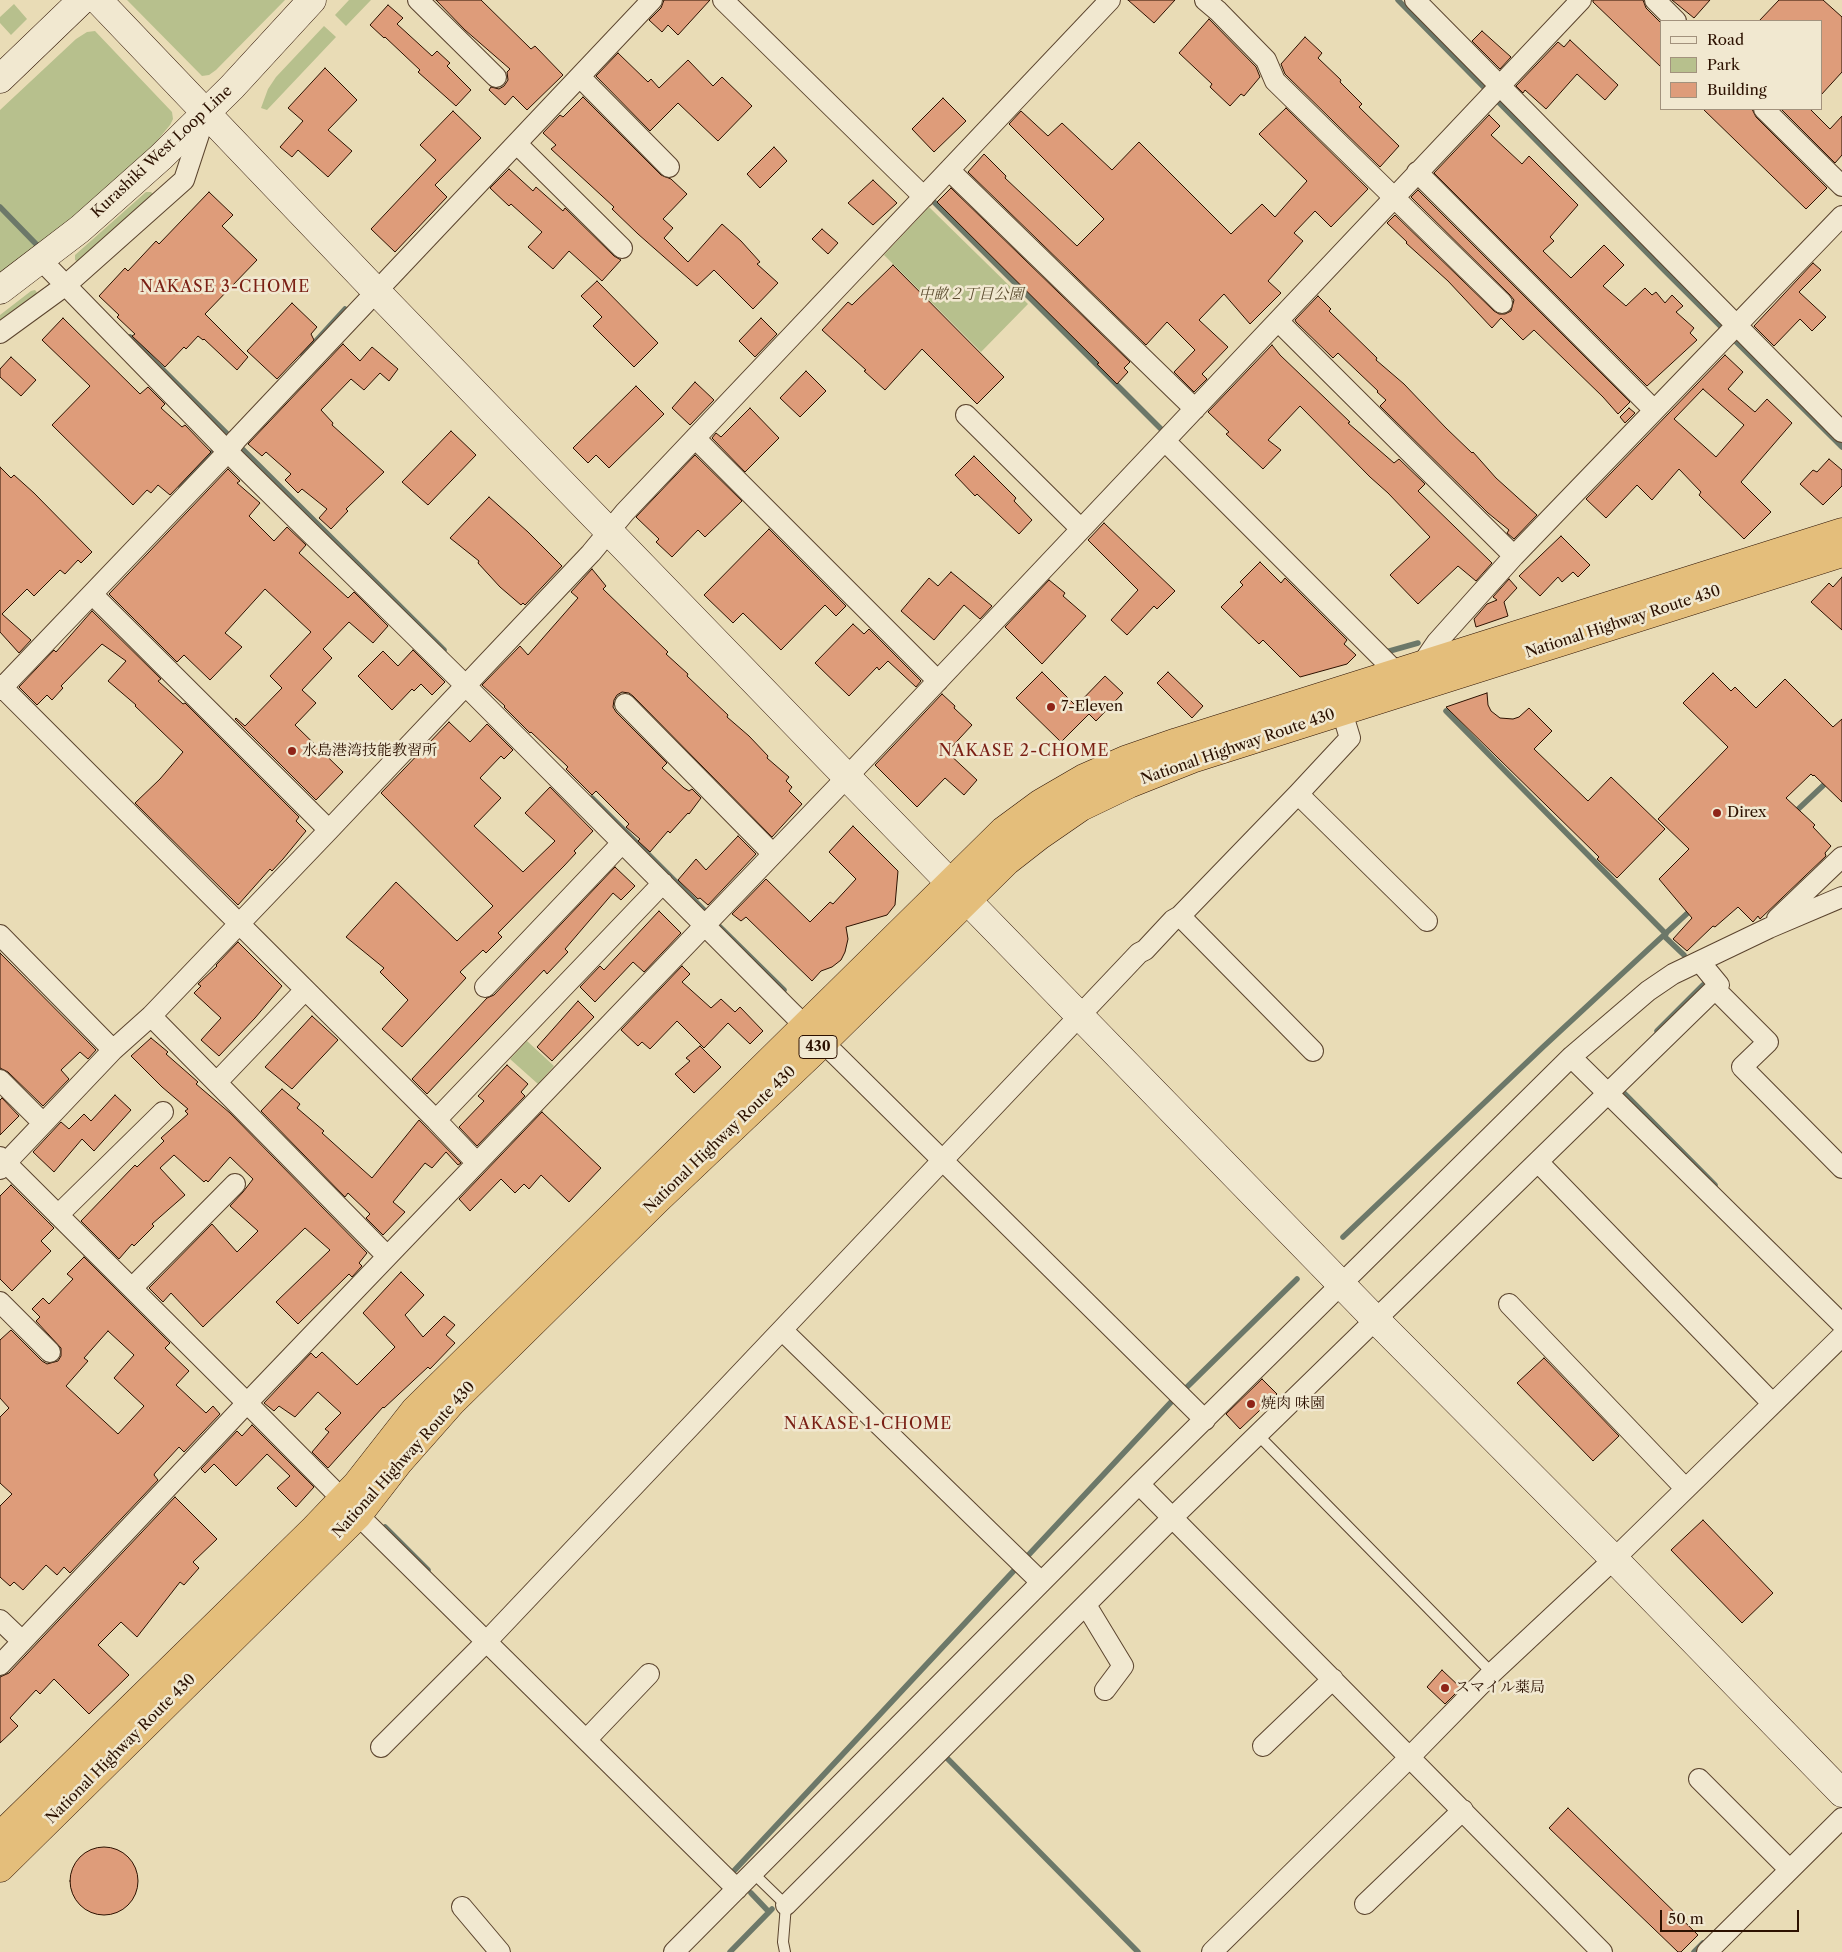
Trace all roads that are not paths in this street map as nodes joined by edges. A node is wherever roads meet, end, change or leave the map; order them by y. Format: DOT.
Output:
graph roads {
  1 [pos="82,0"];
  2 [pos="98,0"];
  3 [pos="312,0"];
  4 [pos="418,0"];
  5 [pos="652,0"];
  6 [pos="723,0"];
  7 [pos="1110,0"];
  8 [pos="1205,0"];
  9 [pos="1415,0"];
  10 [pos="1582,0"];
  11 [pos="1655,0"];
  12 [pos="1675,20"];
  13 [pos="496,77"];
  14 [pos="580,77"];
  15 [pos="0,79"];
  16 [pos="1494,91"];
  17 [pos="1765,110"];
  18 [pos="206,114"];
  19 [pos="517,144"];
  20 [pos="669,166"];
  21 [pos="950,170"];
  22 [pos="1418,172"];
  23 [pos="1842,186"];
  24 [pos="924,197"];
  25 [pos="1393,198"];
  26 [pos="1842,216"];
  27 [pos="622,248"];
  28 [pos="41,260"];
  29 [pos="66,285"];
  30 [pos="0,290"];
  31 [pos="376,291"];
  32 [pos="1502,303"];
  33 [pos="1278,321"];
  34 [pos="1730,330"];
  35 [pos="0,333"];
  36 [pos="1195,409"];
  37 [pos="1654,410"];
  38 [pos="966,415"];
  39 [pos="1842,432"];
  40 [pos="695,438"];
  41 [pos="1165,441"];
  42 [pos="227,444"];
  43 [pos="1082,528"];
  44 [pos="609,532"];
  45 [pos="1842,532"];
  46 [pos="1842,553"];
  47 [pos="1514,556"];
  48 [pos="92,594"];
  49 [pos="1410,679"];
  50 [pos="938,681"];
  51 [pos="465,686"];
  52 [pos="1,687"];
  53 [pos="1339,702"];
  54 [pos="625,704"];
  55 [pos="846,777"];
  56 [pos="1298,794"];
  57 [pos="329,830"];
  58 [pos="622,843"];
  59 [pos="773,854"];
  60 [pos="1842,857"];
  61 [pos="662,883"];
  62 [pos="959,892"];
  63 [pos="1842,897"];
  64 [pos="1180,916"];
  65 [pos="1427,921"];
  66 [pos="239,924"];
  67 [pos="704,925"];
  68 [pos="1769,928"];
  69 [pos="0,935"];
  70 [pos="1700,962"];
  71 [pos="485,986"];
  72 [pos="1715,989"];
  73 [pos="305,990"];
  74 [pos="151,1016"];
  75 [pos="1079,1016"];
  76 [pos="815,1035"];
  77 [pos="113,1050"];
  78 [pos="1313,1051"];
  79 [pos="1571,1057"];
  80 [pos="0,1080"];
  81 [pos="217,1082"];
  82 [pos="1609,1088"];
  83 [pos="163,1112"];
  84 [pos="436,1120"];
  85 [pos="44,1123"];
  86 [pos="947,1156"];
  87 [pos="1538,1162"];
  88 [pos="2,1163"];
  89 [pos="477,1163"];
  90 [pos="1842,1168"];
  91 [pos="236,1184"];
  92 [pos="58,1215"];
  93 [pos="388,1256"];
  94 [pos="1342,1284"];
  95 [pos="132,1288"];
  96 [pos="0,1302"];
  97 [pos="1509,1304"];
  98 [pos="1375,1319"];
  99 [pos="1842,1324"];
  100 [pos="782,1330"];
  101 [pos="1842,1336"];
  102 [pos="50,1352"];
  103 [pos="247,1403"];
  104 [pos="1772,1403"];
  105 [pos="1205,1420"];
  106 [pos="1258,1435"];
  107 [pos="1139,1484"];
  108 [pos="1686,1488"];
  109 [pos="350,1507"];
  110 [pos="1168,1519"];
  111 [pos="1614,1559"];
  112 [pos="1041,1582"];
  113 [pos="1086,1605"];
  114 [pos="0,1620"];
  115 [pos="490,1638"];
  116 [pos="22,1641"];
  117 [pos="0,1665"];
  118 [pos="1492,1673"];
  119 [pos="648,1674"];
  120 [pos="1329,1683"];
  121 [pos="1105,1690"];
  122 [pos="586,1740"];
  123 [pos="1263,1746"];
  124 [pos="381,1747"];
  125 [pos="1406,1761"];
  126 [pos="1699,1779"];
  127 [pos="1842,1793"];
  128 [pos="1459,1814"];
  129 [pos="1842,1818"];
  130 [pos="0,1836"];
  131 [pos="1785,1865"];
  132 [pos="0,1868"];
  133 [pos="753,1873"];
  134 [pos="737,1889"];
  135 [pos="1365,1904"];
  136 [pos="786,1905"];
  137 [pos="462,1907"];
  138 [pos="681,1950"];
  139 [pos="500,1952"];
  140 [pos="784,1952"];
  141 [pos="1212,1952"];
  142 [pos="1602,1952"];
  143 [pos="1707,1952"];
  1 -- 15 [label="street"];
  2 -- 18 [label="street"];
  3 -- 18 [label="street, Kurashiki West Loop Line"];
  4 -- 13 [label="street"];
  5 -- 14 [label="street"];
  6 -- 24 [label="street"];
  7 -- 21 [label="street"];
  8 -- 25 [label="street"];
  9 -- 16 [label="street"];
  10 -- 16 [label="street"];
  11 -- 12 [label="street"];
  14 -- 19 [label="street"];
  14 -- 20 [label="street"];
  16 -- 22 [label="street"];
  16 -- 34 [label="street"];
  17 -- 23 [label="street"];
  18 -- 28 [label="street, Kurashiki West Loop Line"];
  18 -- 29 [label="street"];
  18 -- 31 [label="street"];
  19 -- 27 [label="street"];
  19 -- 31 [label="street"];
  21 -- 24 [label="street"];
  21 -- 36 [label="street"];
  22 -- 25 [label="street"];
  22 -- 37 [label="street"];
  24 -- 40 [label="street"];
  25 -- 32 [label="street"];
  25 -- 33 [label="street"];
  26 -- 34 [label="street"];
  28 -- 29 [label="street"];
  28 -- 30 [label="street, Kurashiki West Loop Line"];
  29 -- 35 [label="street"];
  29 -- 42 [label="street"];
  31 -- 42 [label="street"];
  31 -- 44 [label="street"];
  33 -- 36 [label="street"];
  33 -- 47 [label="street"];
  34 -- 37 [label="street"];
  34 -- 39 [label="street"];
  36 -- 41 [label="street"];
  37 -- 47 [label="street"];
  38 -- 43 [label="street"];
  40 -- 44 [label="street"];
  40 -- 50 [label="street"];
  41 -- 43 [label="street"];
  41 -- 49 [label="street"];
  42 -- 48 [label="street"];
  42 -- 51 [label="street"];
  43 -- 50 [label="street"];
  44 -- 51 [label="street"];
  44 -- 55 [label="street"];
  45 -- 49 [label="highway, National Highway Route 430 / 430"];
  46 -- 49 [label="highway, National Highway Route 430 / 430"];
  47 -- 49 [label="street"];
  48 -- 52 [label="street"];
  48 -- 57 [label="street"];
  49 -- 53 [label="highway, National Highway Route 430 / 430"];
  50 -- 55 [label="street"];
  51 -- 57 [label="street"];
  51 -- 58 [label="street"];
  52 -- 66 [label="street"];
  53 -- 56 [label="street"];
  53 -- 62 [label="highway, National Highway Route 430 / 430"];
  54 -- 59 [label="street"];
  55 -- 59 [label="street"];
  55 -- 62 [label="street"];
  56 -- 64 [label="street"];
  56 -- 65 [label="street"];
  57 -- 66 [label="street"];
  58 -- 61 [label="street"];
  58 -- 71 [label="street"];
  59 -- 67 [label="street"];
  60 -- 68 [label="street"];
  61 -- 67 [label="street"];
  61 -- 84 [label="street"];
  62 -- 75 [label="street"];
  62 -- 76 [label="highway, National Highway Route 430 / 430"];
  63 -- 68 [label="street"];
  64 -- 75 [label="street"];
  64 -- 78 [label="street"];
  66 -- 73 [label="street"];
  66 -- 74 [label="street"];
  67 -- 76 [label="street"];
  67 -- 89 [label="street"];
  68 -- 70 [label="street"];
  69 -- 77 [label="street"];
  70 -- 72 [label="street"];
  70 -- 79 [label="street"];
  72 -- 82 [label="street"];
  72 -- 90 [label="street"];
  73 -- 81 [label="street"];
  73 -- 84 [label="street"];
  74 -- 77 [label="street"];
  74 -- 81 [label="street"];
  75 -- 86 [label="street"];
  75 -- 94 [label="street"];
  76 -- 86 [label="street"];
  76 -- 109 [label="highway, National Highway Route 430 / 430"];
  77 -- 85 [label="street"];
  79 -- 82 [label="street"];
  79 -- 94 [label="street"];
  80 -- 85 [label="street"];
  81 -- 93 [label="street"];
  82 -- 87 [label="street"];
  82 -- 99 [label="street"];
  83 -- 92 [label="street"];
  84 -- 89 [label="street"];
  85 -- 88 [label="street"];
  86 -- 100 [label="street"];
  86 -- 105 [label="street"];
  87 -- 98 [label="street"];
  87 -- 104 [label="street"];
  88 -- 92 [label="street"];
  89 -- 93 [label="street"];
  91 -- 95 [label="street"];
  92 -- 95 [label="street"];
  93 -- 103 [label="street"];
  94 -- 98 [label="street"];
  94 -- 105 [label="street"];
  95 -- 103 [label="street"];
  96 -- 102 [label="street"];
  97 -- 108 [label="street"];
  98 -- 106 [label="street"];
  98 -- 111 [label="street"];
  100 -- 112 [label="street"];
  100 -- 115 [label="street"];
  101 -- 104 [label="street"];
  103 -- 109 [label="street"];
  103 -- 116 [label="street"];
  104 -- 108 [label="street"];
  105 -- 107 [label="street"];
  106 -- 110 [label="street"];
  106 -- 118 [label="lane"];
  107 -- 110 [label="street"];
  107 -- 112 [label="street"];
  108 -- 111 [label="street"];
  109 -- 115 [label="street"];
  109 -- 130 [label="highway, National Highway Route 430 / 430"];
  109 -- 132 [label="highway, National Highway Route 430 / 430"];
  110 -- 113 [label="street"];
  110 -- 120 [label="street"];
  111 -- 118 [label="street"];
  111 -- 127 [label="street"];
  112 -- 133 [label="street"];
  113 -- 121 [label="street"];
  113 -- 136 [label="street"];
  114 -- 116 [label="street"];
  115 -- 122 [label="street"];
  115 -- 124 [label="street"];
  116 -- 117 [label="street"];
  118 -- 125 [label="street"];
  119 -- 122 [label="street"];
  120 -- 123 [label="street"];
  120 -- 125 [label="street"];
  122 -- 134 [label="street"];
  125 -- 128 [label="street"];
  125 -- 141 [label="street"];
  126 -- 131 [label="street"];
  128 -- 135 [label="street"];
  128 -- 142 [label="street"];
  129 -- 131 [label="street"];
  131 -- 143 [label="street"];
  133 -- 134 [label="street"];
  133 -- 136 [label="lane"];
  134 -- 138 [label="street"];
  136 -- 140 [label="lane"];
  137 -- 139 [label="street"];
}
